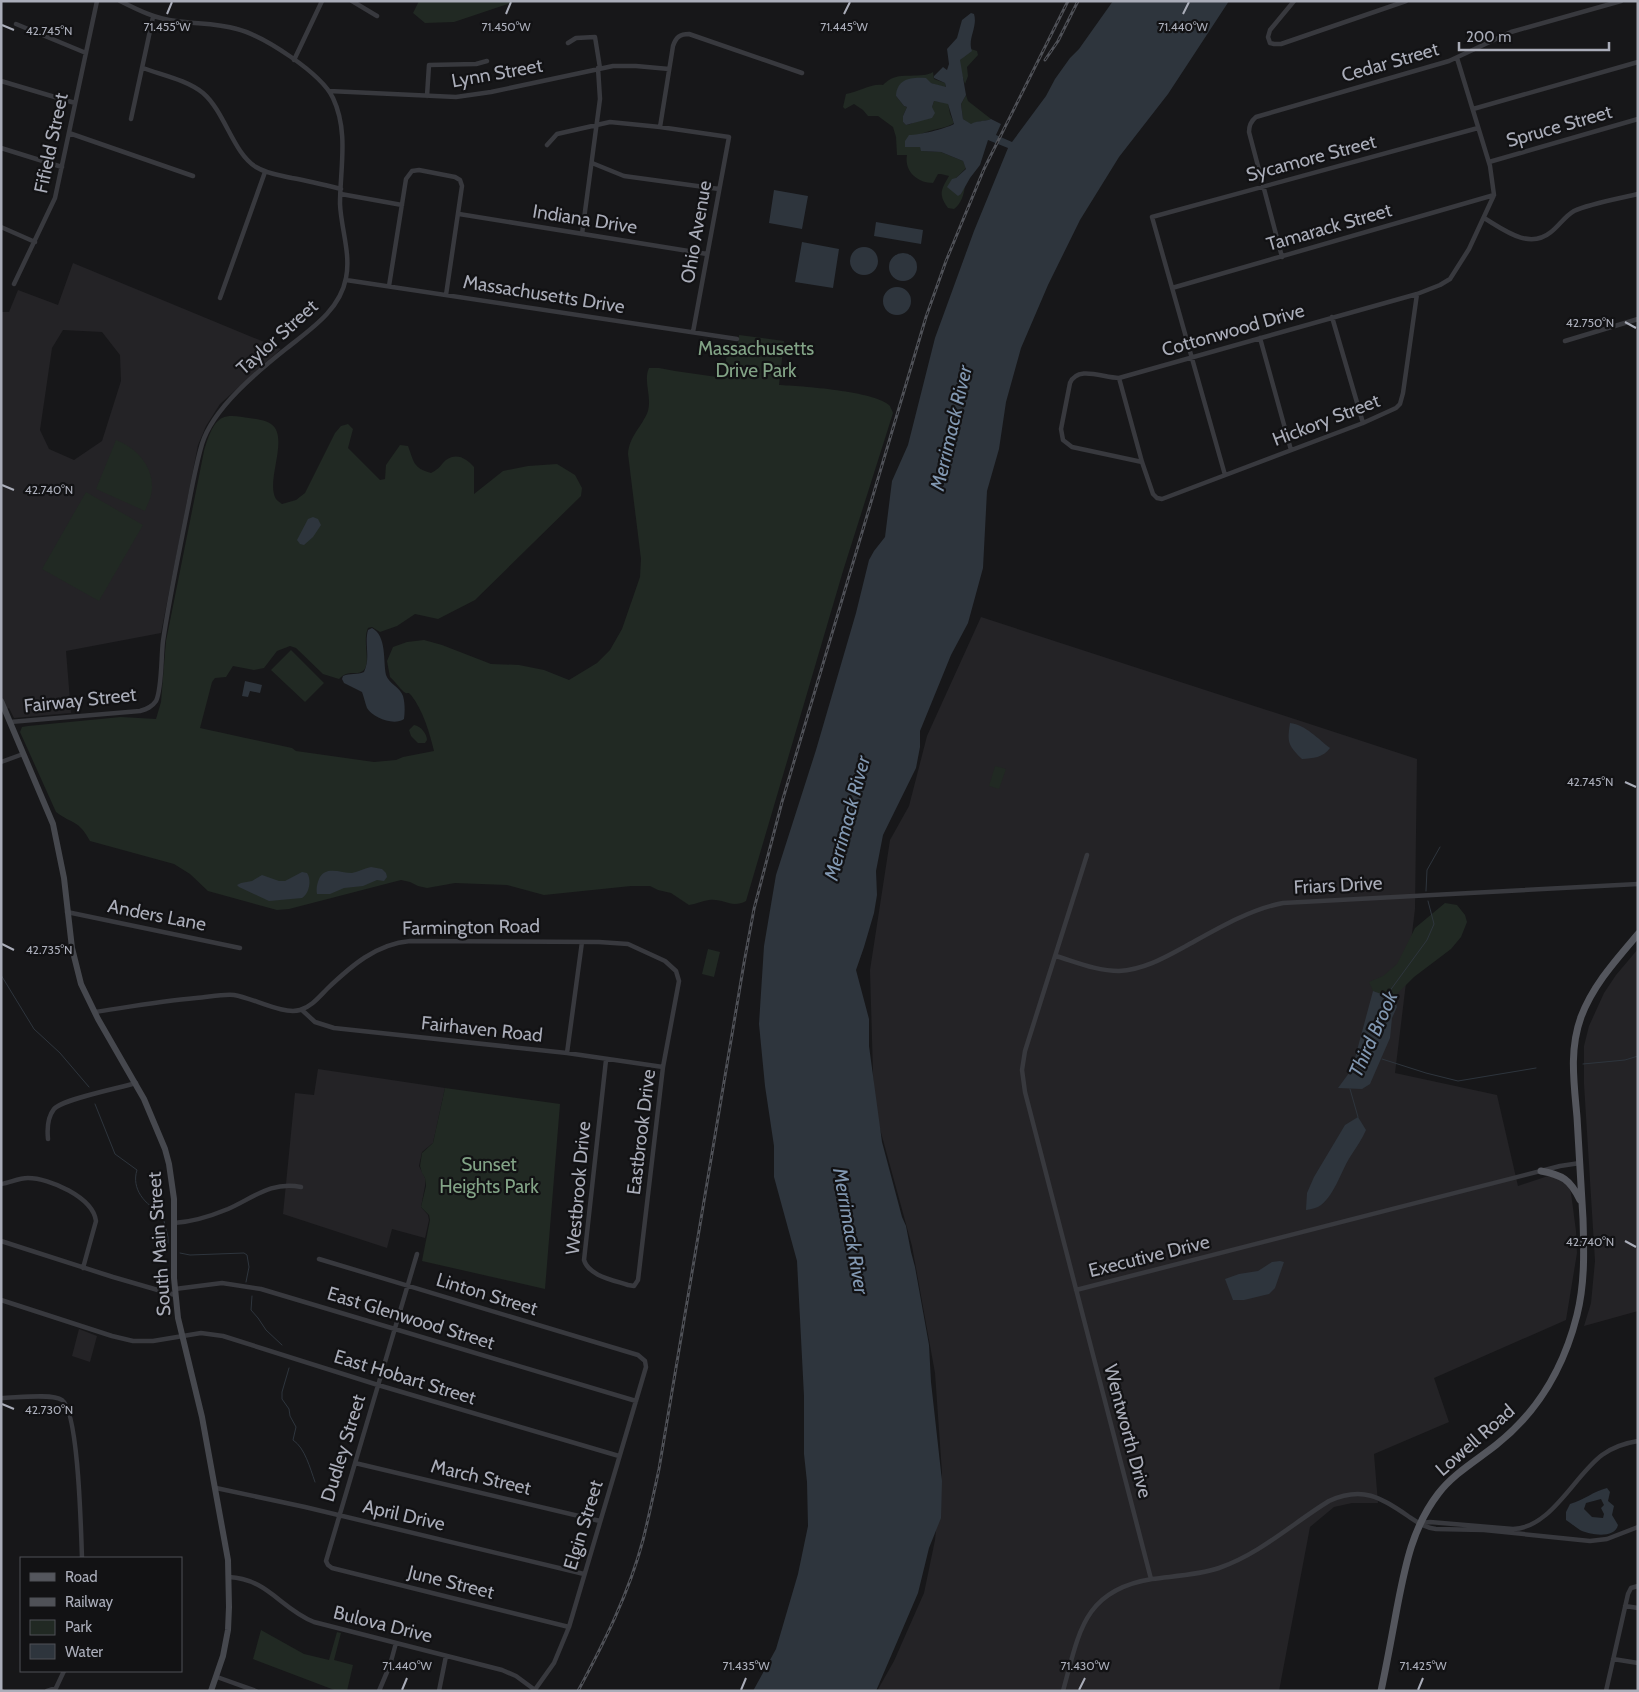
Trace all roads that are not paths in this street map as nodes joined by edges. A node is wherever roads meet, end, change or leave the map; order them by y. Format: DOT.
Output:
graph roads {
  1 [pos="97,1"];
  2 [pos="120,1"];
  3 [pos="322,1"];
  4 [pos="352,1"];
  5 [pos="1294,1"];
  6 [pos="1406,1"];
  7 [pos="1621,1"];
  8 [pos="377,16"];
  9 [pos="153,17"];
  10 [pos="16,24"];
  11 [pos="568,44"];
  12 [pos="86,53"];
  13 [pos="1457,58"];
  14 [pos="294,60"];
  15 [pos="487,61"];
  16 [pos="1638,62"];
  17 [pos="143,68"];
  18 [pos="599,68"];
  19 [pos="669,70"];
  20 [pos="802,73"];
  21 [pos="1,81"];
  22 [pos="329,91"];
  23 [pos="427,96"];
  24 [pos="75,103"];
  25 [pos="1473,109"];
  26 [pos="131,119"];
  27 [pos="1638,119"];
  28 [pos="597,125"];
  29 [pos="660,127"];
  30 [pos="1478,128"];
  31 [pos="69,133"];
  32 [pos="547,145"];
  33 [pos="1,148"];
  34 [pos="1489,162"];
  35 [pos="592,163"];
  36 [pos="62,167"];
  37 [pos="265,172"];
  38 [pos="194,176"];
  39 [pos="1264,187"];
  40 [pos="719,189"];
  41 [pos="341,191"];
  42 [pos="1638,194"];
  43 [pos="1494,195"];
  44 [pos="402,205"];
  45 [pos="459,214"];
  46 [pos="1484,218"];
  47 [pos="1,227"];
  48 [pos="582,234"];
  49 [pos="35,242"];
  50 [pos="708,254"];
  51 [pos="1282,257"];
  52 [pos="346,280"];
  53 [pos="14,284"];
  54 [pos="389,286"];
  55 [pos="1172,288"];
  56 [pos="1417,294"];
  57 [pos="446,295"];
  58 [pos="220,298"];
  59 [pos="1332,318"];
  60 [pos="1638,319"];
  61 [pos="693,332"];
  62 [pos="1260,338"];
  63 [pos="737,339"];
  64 [pos="1565,341"];
  65 [pos="1192,358"];
  66 [pos="1119,378"];
  67 [pos="1363,423"];
  68 [pos="1291,450"];
  69 [pos="1142,462"];
  70 [pos="1225,475"];
  71 [pos="1,702"];
  72 [pos="152,706"];
  73 [pos="10,722"];
  74 [pos="23,754"];
  75 [pos="1,762"];
  76 [pos="1087,855"];
  77 [pos="1638,884"];
  78 [pos="68,912"];
  79 [pos="1638,934"];
  80 [pos="582,942"];
  81 [pos="240,948"];
  82 [pos="1056,956"];
  83 [pos="679,981"];
  84 [pos="302,1010"];
  85 [pos="95,1012"];
  86 [pos="567,1053"];
  87 [pos="606,1060"];
  88 [pos="664,1067"];
  89 [pos="136,1083"];
  90 [pos="48,1139"];
  91 [pos="1580,1162"];
  92 [pos="1540,1171"];
  93 [pos="1,1184"];
  94 [pos="300,1187"];
  95 [pos="1582,1203"];
  96 [pos="174,1223"];
  97 [pos="1,1241"];
  98 [pos="417,1254"];
  99 [pos="320,1259"];
  100 [pos="83,1268"];
  101 [pos="408,1285"];
  102 [pos="634,1286"];
  103 [pos="1076,1290"];
  104 [pos="175,1292"];
  105 [pos="1,1300"];
  106 [pos="394,1330"];
  107 [pos="182,1336"];
  108 [pos="645,1360"];
  109 [pos="378,1385"];
  110 [pos="1,1398"];
  111 [pos="636,1401"];
  112 [pos="1638,1441"];
  113 [pos="619,1456"];
  114 [pos="355,1463"];
  115 [pos="216,1488"];
  116 [pos="338,1515"];
  117 [pos="600,1521"];
  118 [pos="1420,1524"];
  119 [pos="1532,1525"];
  120 [pos="1638,1527"];
  121 [pos="1531,1536"];
  122 [pos="82,1557"];
  123 [pos="328,1565"];
  124 [pos="584,1574"];
  125 [pos="229,1577"];
  126 [pos="1151,1579"];
  127 [pos="1638,1586"];
  128 [pos="1625,1606"];
  129 [pos="1638,1608"];
  130 [pos="569,1627"];
  131 [pos="396,1643"];
  132 [pos="446,1656"];
  133 [pos="1613,1659"];
  134 [pos="1638,1663"];
  135 [pos="64,1672"];
  136 [pos="217,1677"];
  137 [pos="534,1690"];
  138 [pos="47,1691"];
  139 [pos="211,1691"];
  140 [pos="256,1691"];
  141 [pos="379,1691"];
  142 [pos="439,1691"];
  143 [pos="1063,1691"];
  144 [pos="1381,1691"];
  145 [pos="1606,1691"];
  1 -- 12 [label="street, Fifield Street"];
  2 -- 9 [label="street, Taylor Street"];
  3 -- 14 [label="street"];
  4 -- 8 [label="street"];
  5 -- 6 [label="street"];
  7 -- 13 [label="street, Cedar Street"];
  9 -- 14 [label="street, Taylor Street"];
  9 -- 17 [label="street"];
  10 -- 12 [label="street"];
  11 -- 18 [label="street"];
  12 -- 24 [label="street, Fifield Street"];
  13 -- 25 [label="street"];
  13 -- 39 [label="street, Cedar Street"];
  14 -- 22 [label="street, Taylor Street"];
  15 -- 23 [label="street"];
  16 -- 25 [label="street"];
  17 -- 26 [label="street"];
  17 -- 37 [label="street"];
  18 -- 19 [label="street, Lynn Street"];
  18 -- 23 [label="street, Lynn Street"];
  18 -- 28 [label="street"];
  19 -- 20 [label="street"];
  19 -- 29 [label="street"];
  21 -- 24 [label="street"];
  22 -- 23 [label="street, Lynn Street"];
  22 -- 41 [label="street, Taylor Street"];
  24 -- 31 [label="street, Fifield Street"];
  25 -- 30 [label="street"];
  27 -- 34 [label="street, Spruce Street"];
  28 -- 29 [label="street"];
  28 -- 32 [label="street"];
  28 -- 35 [label="street"];
  29 -- 40 [label="street, Ohio Avenue"];
  30 -- 34 [label="street"];
  30 -- 39 [label="street, Sycamore Street"];
  31 -- 36 [label="street, Fifield Street"];
  31 -- 38 [label="street"];
  33 -- 36 [label="street"];
  34 -- 43 [label="street"];
  35 -- 40 [label="street"];
  35 -- 48 [label="street"];
  36 -- 49 [label="street, Fifield Street"];
  37 -- 41 [label="street"];
  37 -- 58 [label="street"];
  39 -- 51 [label="street"];
  39 -- 55 [label="street, Sycamore Street"];
  40 -- 50 [label="street, Ohio Avenue"];
  41 -- 44 [label="street"];
  41 -- 52 [label="street, Taylor Street"];
  42 -- 46 [label="street"];
  43 -- 46 [label="street, Cottonwood Drive"];
  43 -- 51 [label="street, Tamarack Street"];
  44 -- 45 [label="street"];
  44 -- 54 [label="street"];
  45 -- 48 [label="street, Indiana Drive"];
  45 -- 57 [label="street"];
  46 -- 56 [label="street, Cottonwood Drive"];
  47 -- 49 [label="street"];
  48 -- 50 [label="street, Indiana Drive"];
  49 -- 53 [label="street, Fifield Street"];
  50 -- 61 [label="street, Ohio Avenue"];
  51 -- 55 [label="street, Tamarack Street"];
  52 -- 54 [label="street, Massachusetts Drive"];
  52 -- 72 [label="street, Taylor Street"];
  54 -- 57 [label="street, Massachusetts Drive"];
  55 -- 65 [label="street"];
  56 -- 59 [label="street, Cottonwood Drive"];
  56 -- 67 [label="street, Hickory Street"];
  57 -- 61 [label="street, Massachusetts Drive"];
  59 -- 62 [label="street, Cottonwood Drive"];
  59 -- 67 [label="street"];
  60 -- 64 [label="street"];
  61 -- 63 [label="street, Massachusetts Drive"];
  62 -- 65 [label="street, Cottonwood Drive"];
  62 -- 68 [label="street"];
  65 -- 66 [label="street, Cottonwood Drive"];
  65 -- 70 [label="street"];
  66 -- 69 [label="street"];
  66 -- 69 [label="street, Cottonwood Drive"];
  67 -- 68 [label="street, Hickory Street"];
  68 -- 70 [label="street, Hickory Street"];
  69 -- 70 [label="street, Hickory Street"];
  71 -- 73 [label="street, South Main Street"];
  72 -- 73 [label="street, Fairway Street"];
  73 -- 74 [label="street, South Main Street"];
  74 -- 75 [label="street"];
  74 -- 78 [label="street, South Main Street"];
  76 -- 82 [label="street, Executive Drive"];
  77 -- 82 [label="street, Friars Drive"];
  78 -- 81 [label="street, Anders Lane"];
  78 -- 85 [label="street, South Main Street"];
  79 -- 91 [label="main road, Lowell Road"];
  80 -- 83 [label="street, Farmington Road"];
  80 -- 84 [label="street, Farmington Road"];
  80 -- 86 [label="street"];
  82 -- 103 [label="street, Executive Drive"];
  83 -- 88 [label="street, Eastbrook Drive"];
  84 -- 85 [label="street"];
  84 -- 86 [label="street, Fairhaven Road"];
  85 -- 89 [label="street, South Main Street"];
  86 -- 87 [label="street, Fairhaven Road"];
  87 -- 88 [label="street, Fairhaven Road"];
  87 -- 102 [label="street, Westbrook Drive"];
  88 -- 102 [label="street, Eastbrook Drive"];
  89 -- 90 [label="street"];
  89 -- 96 [label="street, South Main Street"];
  91 -- 92 [label="street, Executive Drive"];
  91 -- 95 [label="main road, Lowell Road"];
  92 -- 95 [label="main road"];
  92 -- 103 [label="street, Executive Drive"];
  93 -- 100 [label="street"];
  94 -- 96 [label="street"];
  95 -- 118 [label="main road, Lowell Road"];
  96 -- 104 [label="street, South Main Street"];
  97 -- 100 [label="street"];
  98 -- 101 [label="street, Dudley Street"];
  99 -- 101 [label="street, Linton Street"];
  100 -- 104 [label="street"];
  101 -- 106 [label="street, Dudley Street"];
  101 -- 108 [label="street, Linton Street"];
  103 -- 126 [label="street, Wentworth Drive"];
  104 -- 106 [label="street, East Glenwood Street"];
  104 -- 107 [label="street, South Main Street"];
  105 -- 107 [label="street, East Hobart Street"];
  106 -- 109 [label="street, Dudley Street"];
  106 -- 111 [label="street, East Glenwood Street"];
  107 -- 109 [label="street, East Hobart Street"];
  107 -- 115 [label="street, South Main Street"];
  108 -- 111 [label="street, Elgin Street"];
  109 -- 113 [label="street, East Hobart Street"];
  109 -- 114 [label="street, Dudley Street"];
  110 -- 122 [label="street"];
  111 -- 113 [label="street, Elgin Street"];
  112 -- 119 [label="street"];
  113 -- 117 [label="street, Elgin Street"];
  114 -- 116 [label="street, Dudley Street"];
  114 -- 117 [label="street, March Street"];
  115 -- 116 [label="street, April Drive"];
  115 -- 125 [label="street, South Main Street"];
  116 -- 123 [label="street, Dudley Street"];
  116 -- 124 [label="street, April Drive"];
  117 -- 124 [label="street, Elgin Street"];
  118 -- 119 [label="street"];
  118 -- 121 [label="street"];
  118 -- 126 [label="street"];
  118 -- 144 [label="main road, Lowell Road"];
  119 -- 121 [label="street"];
  120 -- 121 [label="street"];
  123 -- 130 [label="street, June Street"];
  124 -- 130 [label="street, Elgin Street"];
  125 -- 131 [label="street, Bulova Drive"];
  125 -- 136 [label="street, South Main Street"];
  126 -- 143 [label="street"];
  127 -- 128 [label="street"];
  128 -- 129 [label="street"];
  128 -- 133 [label="street"];
  130 -- 137 [label="street, Elgin Street"];
  131 -- 132 [label="street, Bulova Drive"];
  131 -- 141 [label="street"];
  132 -- 137 [label="street, Bulova Drive"];
  132 -- 142 [label="street"];
  133 -- 134 [label="street"];
  133 -- 145 [label="street"];
  135 -- 138 [label="street"];
  136 -- 139 [label="street, South Main Street"];
  136 -- 140 [label="street"];
}
